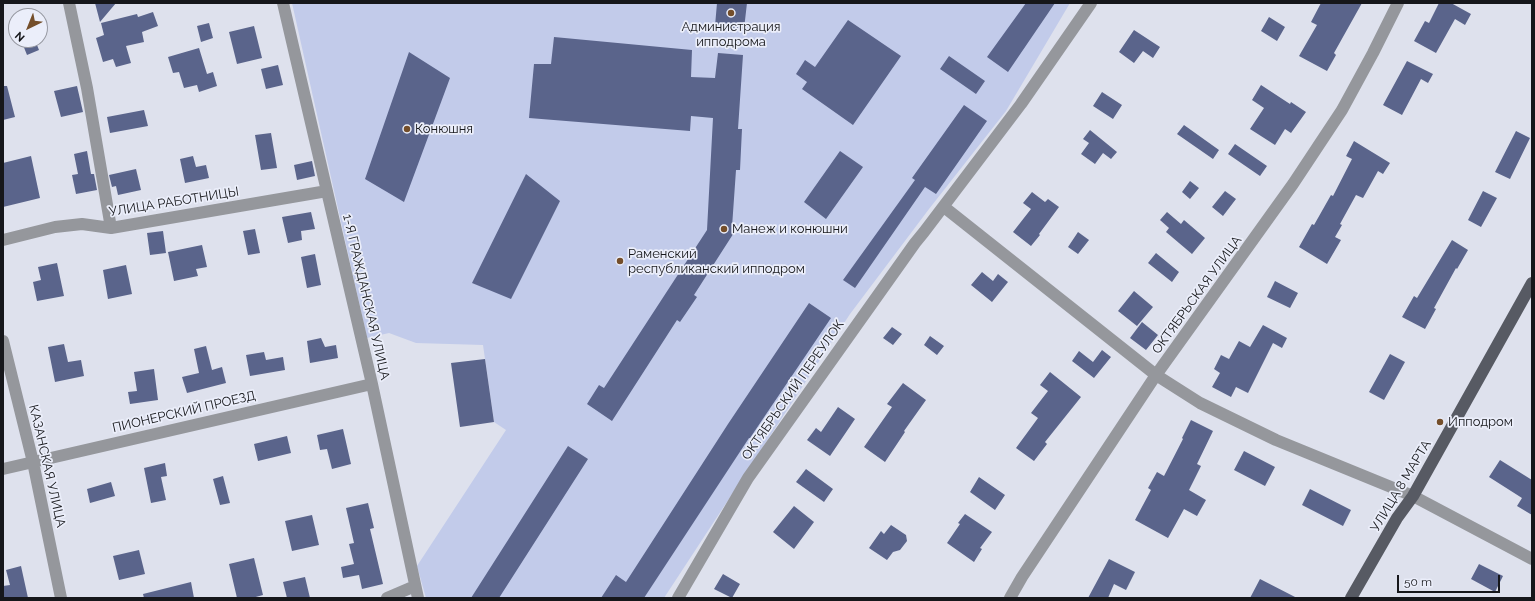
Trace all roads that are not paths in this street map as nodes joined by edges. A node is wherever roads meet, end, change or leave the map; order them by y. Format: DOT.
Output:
graph roads {
  1 [pos="69,3"];
  2 [pos="283,3"];
  3 [pos="1091,3"];
  4 [pos="1398,3"];
  5 [pos="327,191"];
  6 [pos="944,207"];
  7 [pos="111,228"];
  8 [pos="3,240"];
  9 [pos="1532,284"];
  10 [pos="3,341"];
  11 [pos="1156,375"];
  12 [pos="372,384"];
  13 [pos="33,462"];
  14 [pos="3,468"];
  15 [pos="1413,496"];
  16 [pos="1532,559"];
  17 [pos="415,586"];
  18 [pos="61,598"];
  19 [pos="387,598"];
  20 [pos="418,598"];
  21 [pos="678,598"];
  22 [pos="1010,598"];
  23 [pos="1351,598"];
  1 -- 7 [label="street"];
  2 -- 5 [label="street, 1-Я ГРАЖДАНСКАЯ УЛИЦА"];
  3 -- 6 [label="street, ОКТЯБРЬСКИЙ ПЕРЕУЛОК"];
  4 -- 11 [label="street, ОКТЯБРЬСКАЯ УЛИЦА"];
  5 -- 7 [label="street, УЛИЦА РАБОТНИЦЫ"];
  5 -- 12 [label="street, 1-Я ГРАЖДАНСКАЯ УЛИЦА"];
  6 -- 11 [label="street"];
  6 -- 21 [label="street, ОКТЯБРЬСКИЙ ПЕРЕУЛОК"];
  7 -- 8 [label="street, УЛИЦА РАБОТНИЦЫ"];
  9 -- 15 [label="main road, УЛИЦА 8 МАРТА"];
  10 -- 13 [label="street, КАЗАНСКАЯ УЛИЦА"];
  11 -- 15 [label="street"];
  11 -- 22 [label="street, ОКТЯБРЬСКАЯ УЛИЦА"];
  12 -- 13 [label="street, ПИОНЕРСКИЙ ПРОЕЗД"];
  12 -- 17 [label="street, 1-Я ГРАЖДАНСКАЯ УЛИЦА"];
  13 -- 14 [label="street, ПИОНЕРСКИЙ ПРОЕЗД"];
  13 -- 18 [label="street, КАЗАНСКАЯ УЛИЦА"];
  15 -- 16 [label="street"];
  15 -- 23 [label="main road, УЛИЦА 8 МАРТА"];
  17 -- 19 [label="street"];
  17 -- 20 [label="street, 1-Я ГРАЖДАНСКАЯ УЛИЦА"];
}
